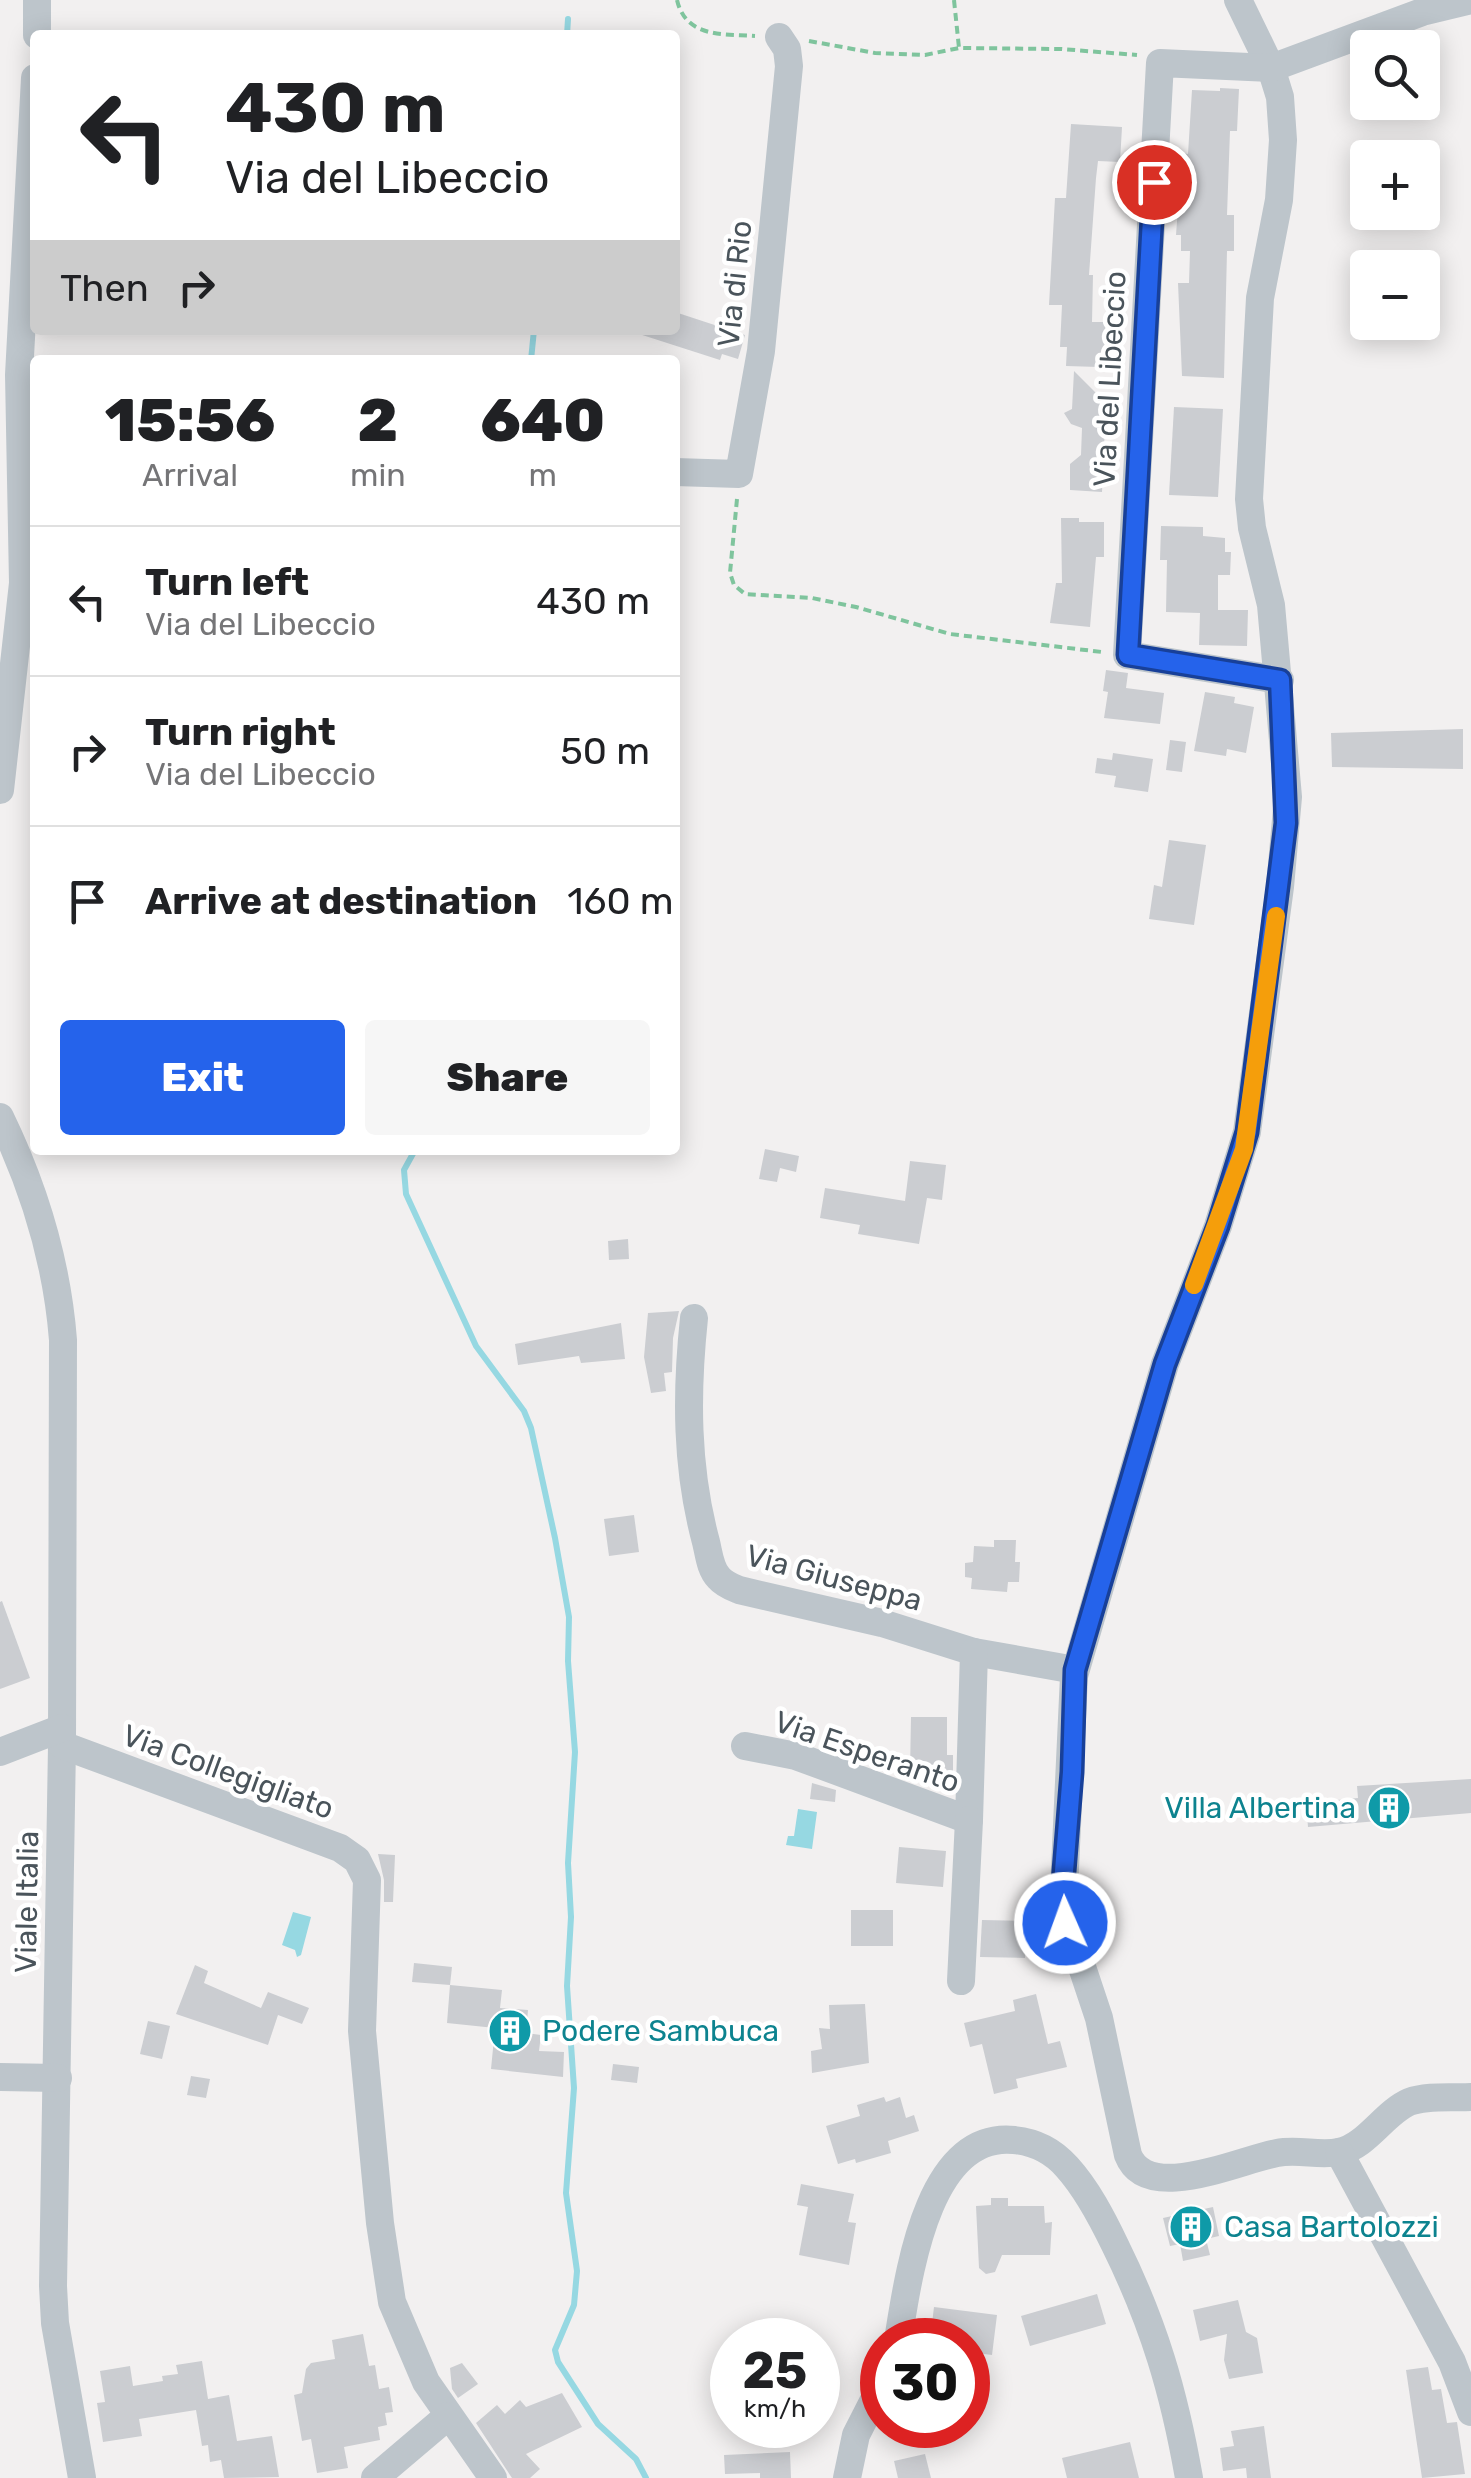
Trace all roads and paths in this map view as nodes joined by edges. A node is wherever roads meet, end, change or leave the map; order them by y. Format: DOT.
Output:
graph roads {
  1 [pos="38,0"];
  2 [pos="678,0"];
  3 [pos="954,0"];
  4 [pos="1238,0"];
  5 [pos="1471,0"];
  6 [pos="37,30"];
  7 [pos="779,37"];
  8 [pos="958,48"];
  9 [pos="1160,64"];
  10 [pos="1271,68"];
  11 [pos="30,177"];
  12 [pos="680,472"];
  13 [pos="740,474"];
  14 [pos="29,574"];
  15 [pos="1128,655"];
  16 [pos="1280,680"];
  17 [pos="0,790"];
  18 [pos="0,1118"];
  19 [pos="694,1318"];
  20 [pos="974,1652"];
  21 [pos="1075,1670"];
  22 [pos="62,1736"];
  23 [pos="744,1746"];
  24 [pos="0,1752"];
  25 [pos="969,1820"];
  26 [pos="961,1981"];
  27 [pos="0,2077"];
  28 [pos="58,2078"];
  29 [pos="1471,2098"];
  30 [pos="1339,2152"];
  31 [pos="902,2318"];
  32 [pos="1471,2412"];
  33 [pos="448,2416"];
  34 [pos="860,2427"];
  35 [pos="82,2478"];
  36 [pos="376,2478"];
  37 [pos="493,2478"];
  38 [pos="846,2478"];
  39 [pos="1189,2478"];
  1 -- 6 [label="street"];
  2 -- 7 [label="path"];
  3 -- 8 [label="path"];
  4 -- 10 [label="street"];
  5 -- 10 [label="street"];
  7 -- 8 [label="path"];
  7 -- 13 [label="street, Via di Rio"];
  8 -- 9 [label="path"];
  9 -- 10 [label="street"];
  9 -- 15 [label="street, Via del Libeccio"];
  10 -- 16 [label="street"];
  11 -- 14 [label="street"];
  12 -- 13 [label="street"];
  13 -- 15 [label="path"];
  14 -- 17 [label="street"];
  15 -- 16 [label="street"];
  16 -- 21 [label="street"];
  18 -- 22 [label="street"];
  19 -- 20 [label="street, Via Giuseppa"];
  20 -- 21 [label="street, Via Giuseppa"];
  20 -- 25 [label="street, Via Esperanto"];
  21 -- 30 [label="street"];
  22 -- 24 [label="street"];
  22 -- 28 [label="street, Viale Italia"];
  22 -- 33 [label="street, Via Collegigliato"];
  23 -- 25 [label="street, Via Esperanto"];
  25 -- 26 [label="street, Via Esperanto"];
  27 -- 28 [label="street"];
  28 -- 35 [label="street, Viale Italia"];
  29 -- 30 [label="street"];
  30 -- 32 [label="street"];
  31 -- 39 [label="street"];
  33 -- 36 [label="street"];
  33 -- 37 [label="street, Via Collegigliato"];
  34 -- 38 [label="street"];
}
